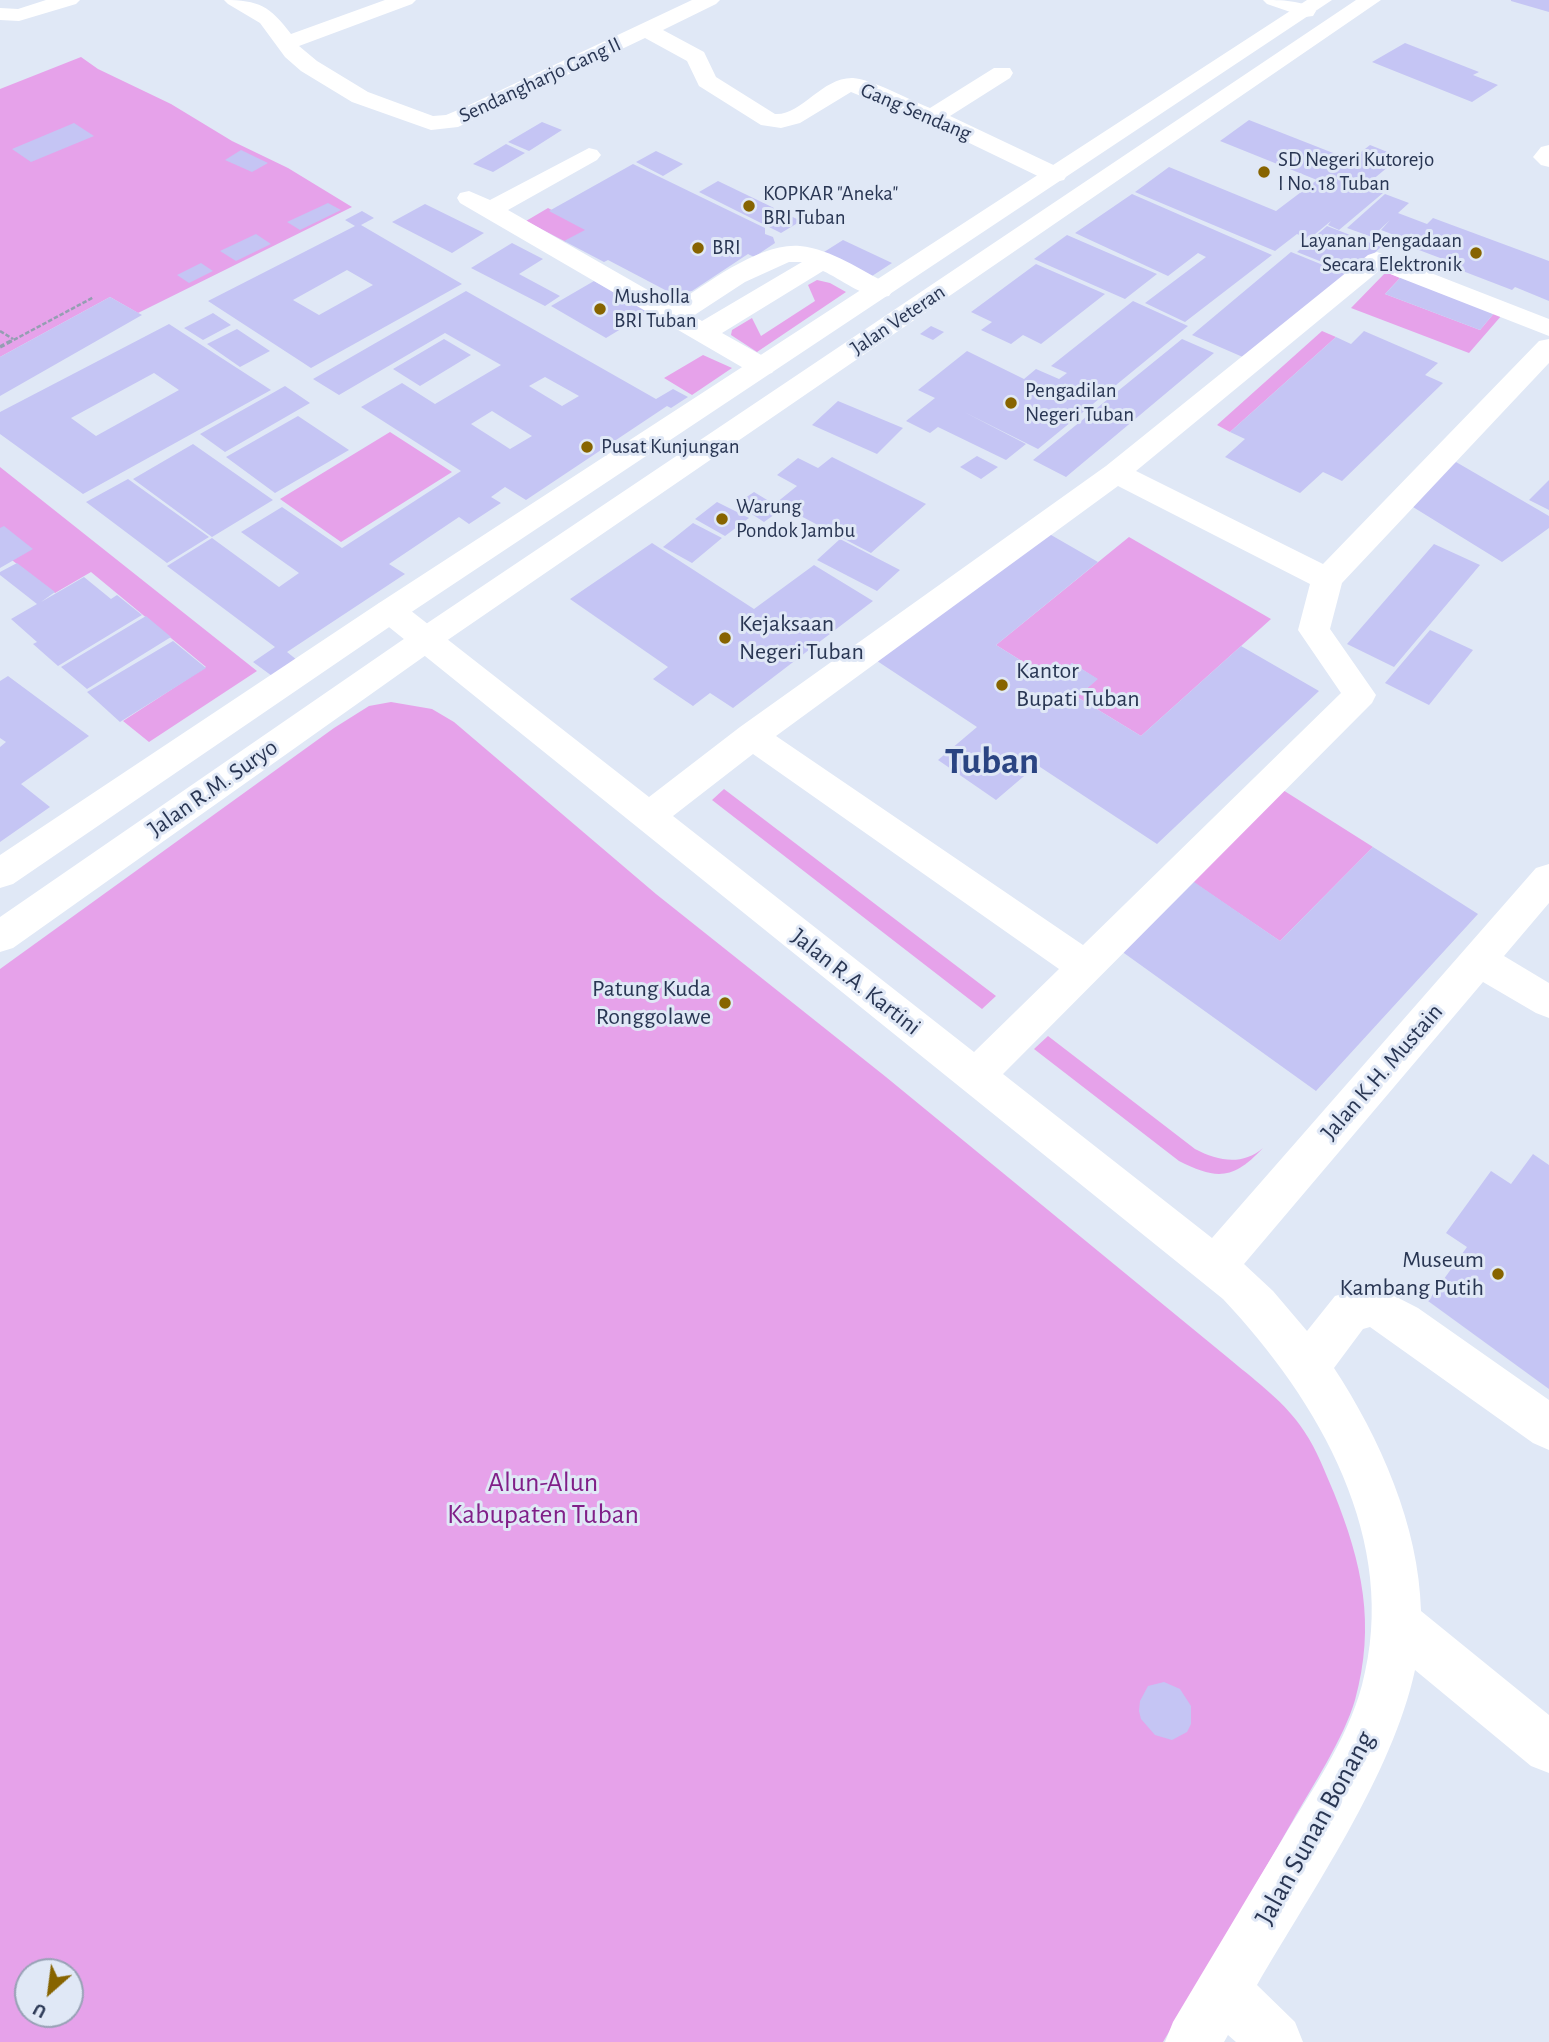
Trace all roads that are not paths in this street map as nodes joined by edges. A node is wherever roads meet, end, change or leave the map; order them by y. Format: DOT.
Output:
graph roads {
  1 [pos="69,0"];
  2 [pos="235,0"];
  3 [pos="405,0"];
  4 [pos="709,0"];
  5 [pos="1275,0"];
  6 [pos="1370,0"];
  7 [pos="1313,5"];
  8 [pos="0,14"];
  9 [pos="646,30"];
  10 [pos="286,43"];
  11 [pos="1002,73"];
  12 [pos="932,117"];
  13 [pos="1549,152"];
  14 [pos="589,155"];
  15 [pos="1549,160"];
  16 [pos="1055,175"];
  17 [pos="820,262"];
  18 [pos="880,290"];
  19 [pos="850,309"];
  20 [pos="674,317"];
  21 [pos="886,328"];
  22 [pos="1549,328"];
  23 [pos="702,333"];
  24 [pos="814,333"];
  25 [pos="1549,347"];
  26 [pos="850,353"];
  27 [pos="762,367"];
  28 [pos="1116,472"];
  29 [pos="1327,579"];
  30 [pos="390,611"];
  31 [pos="425,640"];
  32 [pos="752,736"];
  33 [pos="648,817"];
  34 [pos="0,874"];
  35 [pos="1549,878"];
  36 [pos="0,937"];
  37 [pos="1478,960"];
  38 [pos="1085,967"];
  39 [pos="1549,1002"];
  40 [pos="975,1076"];
  41 [pos="1215,1266"];
  42 [pos="1307,1367"];
  43 [pos="1549,1427"];
  44 [pos="1397,1623"];
  45 [pos="1549,1748"];
  46 [pos="1223,1990"];
  47 [pos="1193,2042"];
  48 [pos="1275,2042"];
  1 -- 8 [label="main road"];
  2 -- 10 [label="main road, Sendangharjo Gang II"];
  3 -- 10 [label="main road"];
  4 -- 9 [label="main road, Sendangharjo Gang II"];
  5 -- 7 [label="main road"];
  6 -- 21 [label="main road, Jalan Veteran"];
  7 -- 16 [label="main road, Jalan Veteran"];
  9 -- 10 [label="main road, Sendangharjo Gang II"];
  9 -- 12 [label="main road, Gang Sendang"];
  11 -- 12 [label="main road"];
  12 -- 16 [label="main road, Gang Sendang"];
  13 -- 15 [label="main road"];
  14 -- 20 [label="main road"];
  16 -- 18 [label="main road, Jalan Veteran"];
  17 -- 18 [label="main road"];
  17 -- 20 [label="main road"];
  17 -- 23 [label="main road"];
  18 -- 19 [label="main road, Jalan Veteran"];
  19 -- 21 [label="main road"];
  19 -- 24 [label="main road, Jalan Veteran"];
  20 -- 23 [label="main road"];
  21 -- 26 [label="main road, Jalan Veteran"];
  22 -- 28 [label="main road"];
  23 -- 27 [label="main road"];
  24 -- 26 [label="main road"];
  24 -- 27 [label="main road, Jalan Veteran"];
  25 -- 29 [label="main road"];
  26 -- 31 [label="main road, Jalan Veteran"];
  27 -- 30 [label="main road, Jalan Veteran"];
  28 -- 29 [label="main road"];
  28 -- 32 [label="main road"];
  29 -- 38 [label="main road"];
  30 -- 31 [label="main road, Jalan R.A. Kartini"];
  30 -- 34 [label="main road, Jalan R.M. Suryo"];
  31 -- 33 [label="main road, Jalan R.A. Kartini"];
  31 -- 36 [label="main road, Jalan R.M. Suryo"];
  32 -- 33 [label="main road"];
  32 -- 38 [label="main road"];
  33 -- 40 [label="main road, Jalan R.A. Kartini"];
  35 -- 37 [label="main road, Jalan K.H. Mustain"];
  37 -- 39 [label="main road"];
  37 -- 41 [label="main road, Jalan K.H. Mustain"];
  38 -- 40 [label="main road"];
  40 -- 41 [label="main road, Jalan R.A. Kartini"];
  41 -- 42 [label="main road, Jalan R.A. Kartini"];
  42 -- 43 [label="main road"];
  42 -- 44 [label="main road, Jalan Sunan Bonang"];
  44 -- 45 [label="main road"];
  44 -- 46 [label="main road, Jalan Sunan Bonang"];
  46 -- 47 [label="main road, Jalan Sunan Bonang"];
  46 -- 48 [label="main road"];
}
